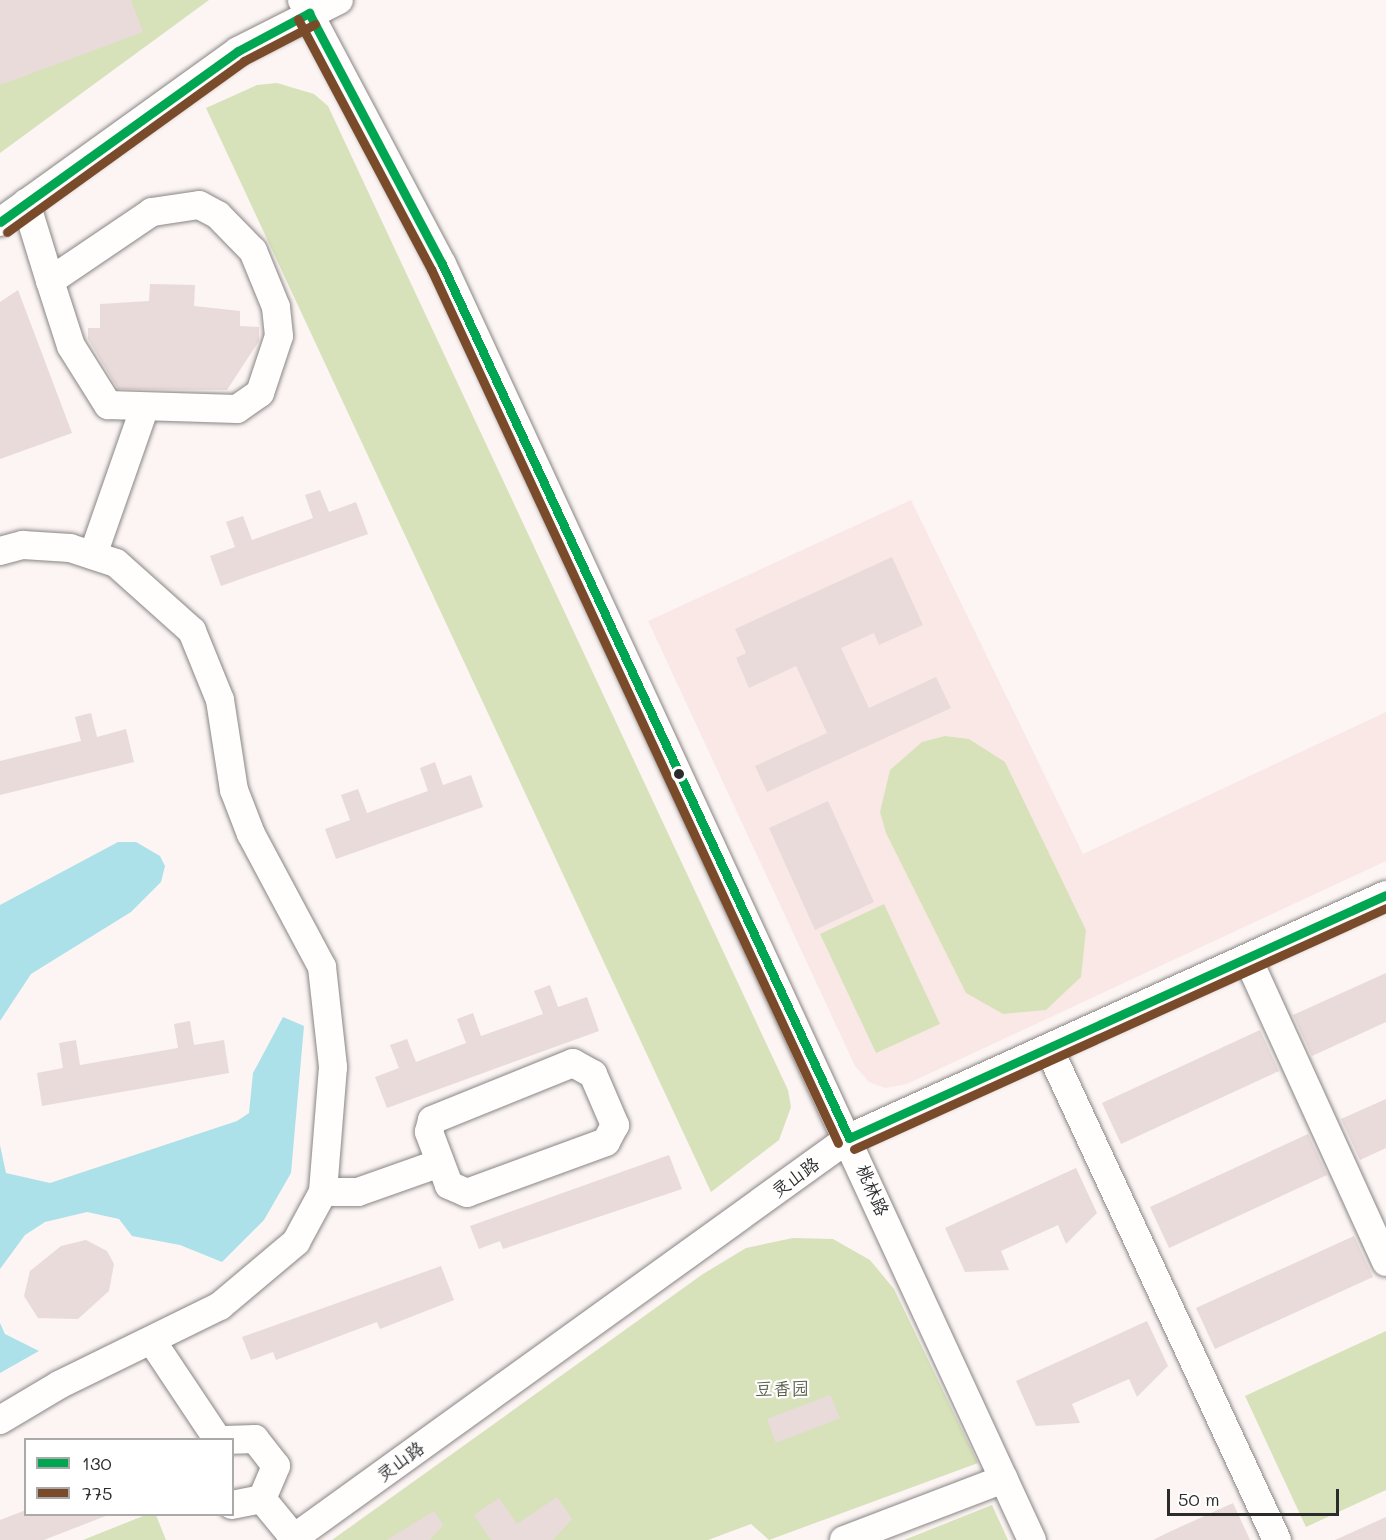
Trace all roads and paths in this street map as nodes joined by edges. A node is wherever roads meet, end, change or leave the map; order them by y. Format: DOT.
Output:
graph roads {
  1 [pos="339,0"];
  2 [pos="305,6"];
  3 [pos="26,203"];
  4 [pos="0,222"];
  5 [pos="50,281"];
  6 [pos="144,409"];
  7 [pos="0,551"];
  8 [pos="93,555"];
  9 [pos="1386,895"];
  10 [pos="1248,959"];
  11 [pos="1050,1051"];
  12 [pos="849,1138"];
  13 [pos="440,1163"];
  14 [pos="323,1192"];
  15 [pos="1386,1262"];
  16 [pos="152,1341"];
  17 [pos="0,1420"];
  18 [pos="217,1438"];
  19 [pos="234,1439"];
  20 [pos="1004,1479"];
  21 [pos="262,1499"];
  22 [pos="234,1505"];
  23 [pos="293,1539"];
  24 [pos="844,1540"];
  25 [pos="1032,1540"];
  26 [pos="1277,1540"];
  1 -- 2 [label="street"];
  2 -- 3 [label="street"];
  2 -- 12 [label="street, 桃林路"];
  3 -- 4 [label="street"];
  3 -- 5 [label="street"];
  5 -- 6 [label="street"];
  5 -- 6 [label="street"];
  6 -- 8 [label="street"];
  7 -- 8 [label="street"];
  8 -- 14 [label="street"];
  9 -- 10 [label="street, 灵山路"];
  10 -- 11 [label="street, 灵山路"];
  10 -- 15 [label="street"];
  11 -- 12 [label="street, 灵山路"];
  11 -- 26 [label="street"];
  12 -- 20 [label="street, 桃林路"];
  12 -- 23 [label="street, 灵山路"];
  13 -- 13 [label="street"];
  13 -- 14 [label="street"];
  14 -- 16 [label="street"];
  16 -- 17 [label="street"];
  16 -- 18 [label="street"];
  19 -- 21 [label="street"];
  20 -- 24 [label="street"];
  20 -- 25 [label="street, 桃林路"];
  21 -- 22 [label="street"];
  21 -- 23 [label="street"];
}
